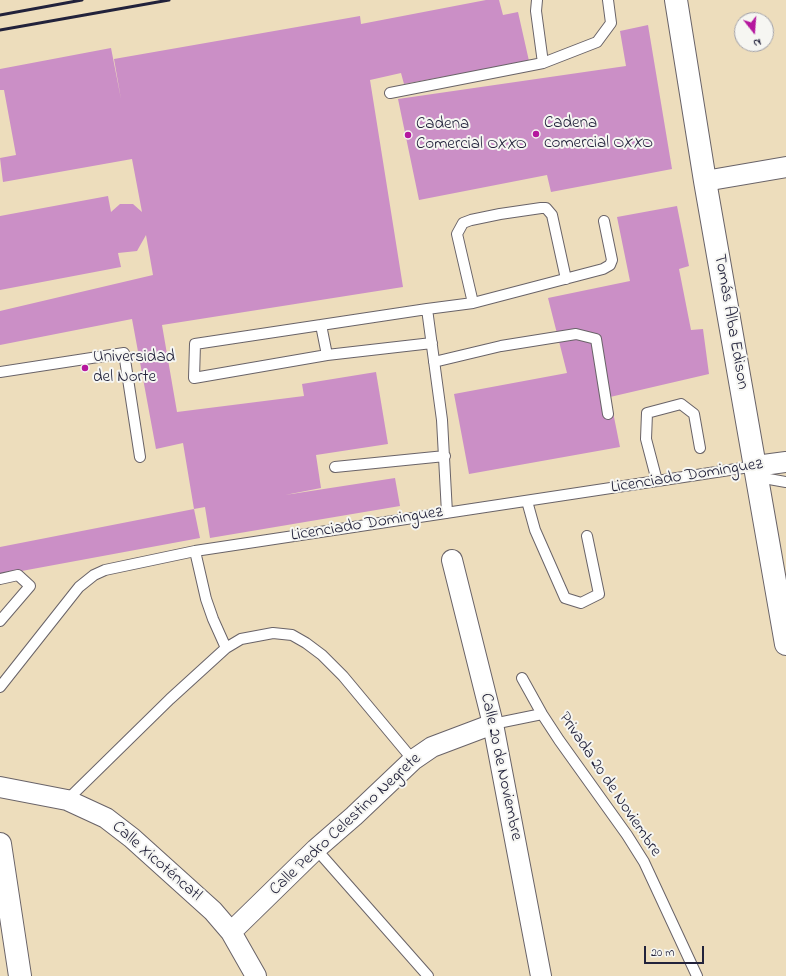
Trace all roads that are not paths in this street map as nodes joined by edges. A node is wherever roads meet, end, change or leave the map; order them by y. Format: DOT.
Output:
graph roads {
  1 [pos="537,0"];
  2 [pos="608,0"];
  3 [pos="676,0"];
  4 [pos="543,63"];
  5 [pos="390,93"];
  6 [pos="786,167"];
  7 [pos="705,181"];
  8 [pos="604,221"];
  9 [pos="566,279"];
  10 [pos="473,303"];
  11 [pos="427,309"];
  12 [pos="320,325"];
  13 [pos="432,343"];
  14 [pos="327,356"];
  15 [pos="434,362"];
  16 [pos="0,372"];
  17 [pos="608,414"];
  18 [pos="700,448"];
  19 [pos="445,456"];
  20 [pos="140,457"];
  21 [pos="786,462"];
  22 [pos="335,467"];
  23 [pos="757,472"];
  24 [pos="657,481"];
  25 [pos="786,482"];
  26 [pos="527,501"];
  27 [pos="447,513"];
  28 [pos="587,536"];
  29 [pos="195,551"];
  30 [pos="452,560"];
  31 [pos="0,579"];
  32 [pos="0,621"];
  33 [pos="786,644"];
  34 [pos="226,648"];
  35 [pos="522,678"];
  36 [pos="0,687"];
  37 [pos="542,714"];
  38 [pos="493,724"];
  39 [pos="413,760"];
  40 [pos="0,787"];
  41 [pos="67,800"];
  42 [pos="0,844"];
  43 [pos="316,849"];
  44 [pos="231,932"];
  45 [pos="20,976"];
  46 [pos="256,976"];
  47 [pos="428,976"];
  48 [pos="541,976"];
  49 [pos="697,976"];
  1 -- 4 [label="lane"];
  2 -- 4 [label="lane"];
  3 -- 7 [label="street, Tomás Alba Edison"];
  4 -- 5 [label="lane"];
  6 -- 7 [label="street"];
  7 -- 23 [label="street, Tomás Alba Edison"];
  8 -- 9 [label="lane"];
  9 -- 10 [label="lane"];
  9 -- 10 [label="lane"];
  10 -- 11 [label="lane"];
  11 -- 12 [label="lane"];
  11 -- 13 [label="lane"];
  12 -- 14 [label="lane"];
  12 -- 14 [label="lane"];
  13 -- 14 [label="lane"];
  13 -- 15 [label="lane"];
  15 -- 17 [label="lane"];
  15 -- 19 [label="lane"];
  16 -- 20 [label="lane"];
  18 -- 24 [label="lane"];
  19 -- 22 [label="lane"];
  19 -- 27 [label="lane"];
  21 -- 23 [label="street, Licenciado Dominguez"];
  23 -- 24 [label="lane, Licenciado Dominguez"];
  23 -- 25 [label="lane"];
  23 -- 33 [label="street, Tomás Alba Edison"];
  24 -- 26 [label="lane, Licenciado Dominguez"];
  26 -- 27 [label="lane, Licenciado Dominguez"];
  26 -- 28 [label="lane"];
  27 -- 29 [label="lane, Licenciado Dominguez"];
  29 -- 34 [label="lane"];
  29 -- 36 [label="lane, Licenciado Dominguez"];
  30 -- 38 [label="street, Calle 20 de Noviembre"];
  31 -- 32 [label="lane"];
  34 -- 39 [label="lane"];
  34 -- 41 [label="lane"];
  35 -- 37 [label="lane, Privada 20 de Noviembre"];
  37 -- 38 [label="lane"];
  37 -- 49 [label="lane, Privada 20 de Noviembre"];
  38 -- 39 [label="street, Calle Pedro Celestino Negrete"];
  38 -- 48 [label="street, Calle 20 de Noviembre"];
  39 -- 43 [label="street, Calle Pedro Celestino Negrete"];
  40 -- 41 [label="street, Calle Xicoténcatl"];
  41 -- 44 [label="street, Calle Xicoténcatl"];
  42 -- 45 [label="street"];
  43 -- 44 [label="street, Calle Pedro Celestino Negrete"];
  43 -- 47 [label="lane"];
  44 -- 46 [label="street, Calle Xicoténcatl"];
}
